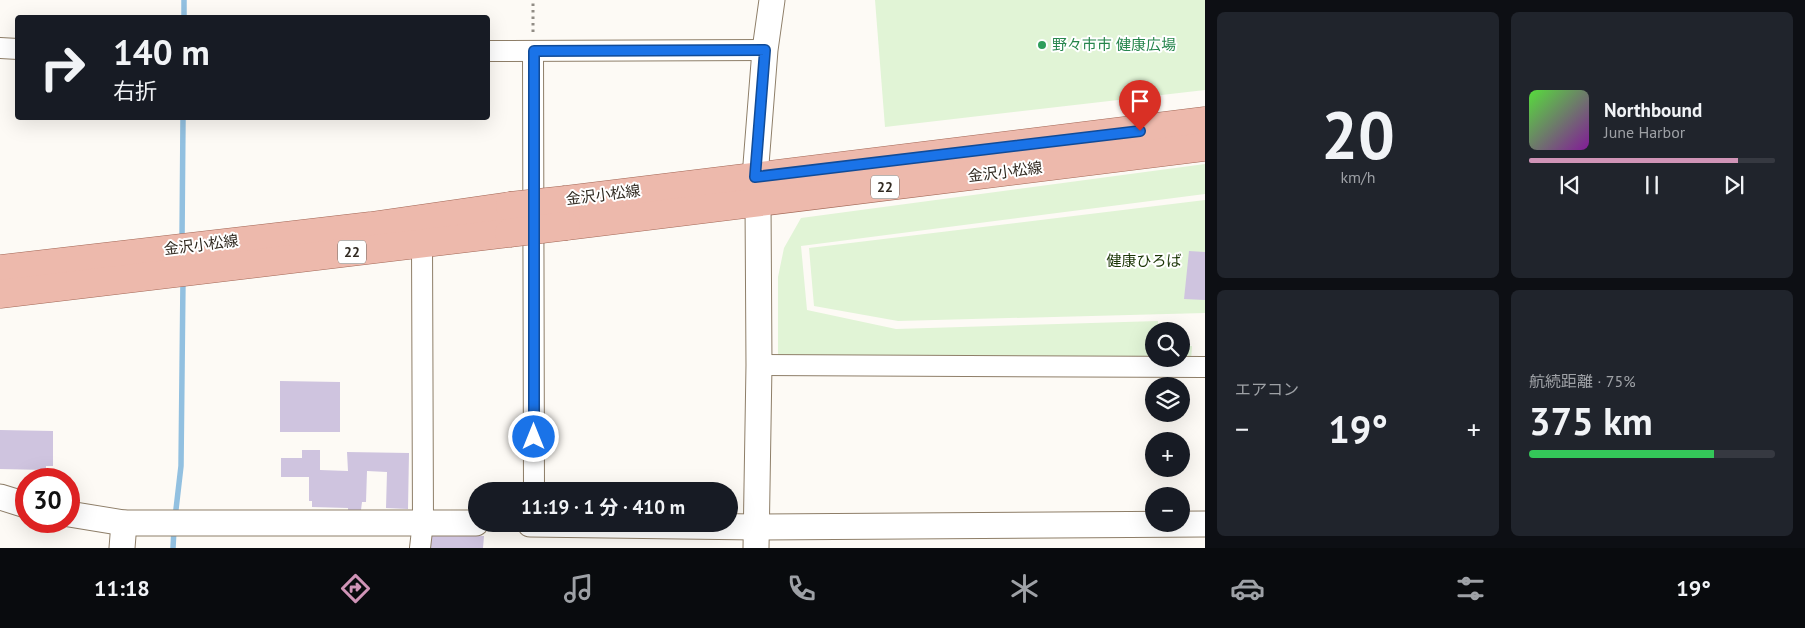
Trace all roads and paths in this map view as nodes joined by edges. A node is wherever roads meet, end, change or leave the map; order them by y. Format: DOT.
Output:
graph roads {
  1 [pos="534,0"];
  2 [pos="772,0"];
  3 [pos="0,48"];
  4 [pos="15,49"];
  5 [pos="765,50"];
  6 [pos="490,51"];
  7 [pos="534,51"];
  8 [pos="1205,121"];
  9 [pos="1205,147"];
  10 [pos="756,190"];
  11 [pos="566,213"];
  12 [pos="422,243"];
  13 [pos="185,259"];
  14 [pos="0,269"];
  15 [pos="0,294"];
  16 [pos="760,365"];
  17 [pos="1205,367"];
  18 [pos="534,482"];
  19 [pos="0,497"];
  20 [pos="15,502"];
  21 [pos="80,516"];
  22 [pos="423,522"];
  23 [pos="124,523"];
  24 [pos="468,523"];
  25 [pos="1205,524"];
  26 [pos="669,532"];
  27 [pos="756,537"];
  28 [pos="122,548"];
  29 [pos="420,548"];
  1 -- 7 [label="path"];
  2 -- 5 [label="street"];
  3 -- 4 [label="street"];
  5 -- 7 [label="street"];
  5 -- 10 [label="street"];
  6 -- 7 [label="street"];
  7 -- 18 [label="street"];
  8 -- 10 [label="main road, 金沢小松線 / 22"];
  9 -- 10 [label="main road, 金沢小松線 / 22"];
  10 -- 11 [label="main road, 金沢小松線 / 22"];
  10 -- 16 [label="street"];
  11 -- 12 [label="main road, 金沢小松線 / 22, bridge"];
  11 -- 13 [label="main road, 金沢小松線 / 22, bridge"];
  12 -- 13 [label="main road, 金沢小松線 / 22"];
  12 -- 22 [label="street"];
  13 -- 14 [label="main road, 金沢小松線 / 22"];
  13 -- 15 [label="main road, 金沢小松線 / 22"];
  16 -- 17 [label="street"];
  16 -- 27 [label="street"];
  19 -- 20 [label="street"];
  21 -- 23 [label="street"];
  22 -- 23 [label="street"];
  22 -- 24 [label="street"];
  22 -- 29 [label="street"];
  23 -- 28 [label="street"];
  25 -- 27 [label="street"];
  26 -- 27 [label="street"];
}
